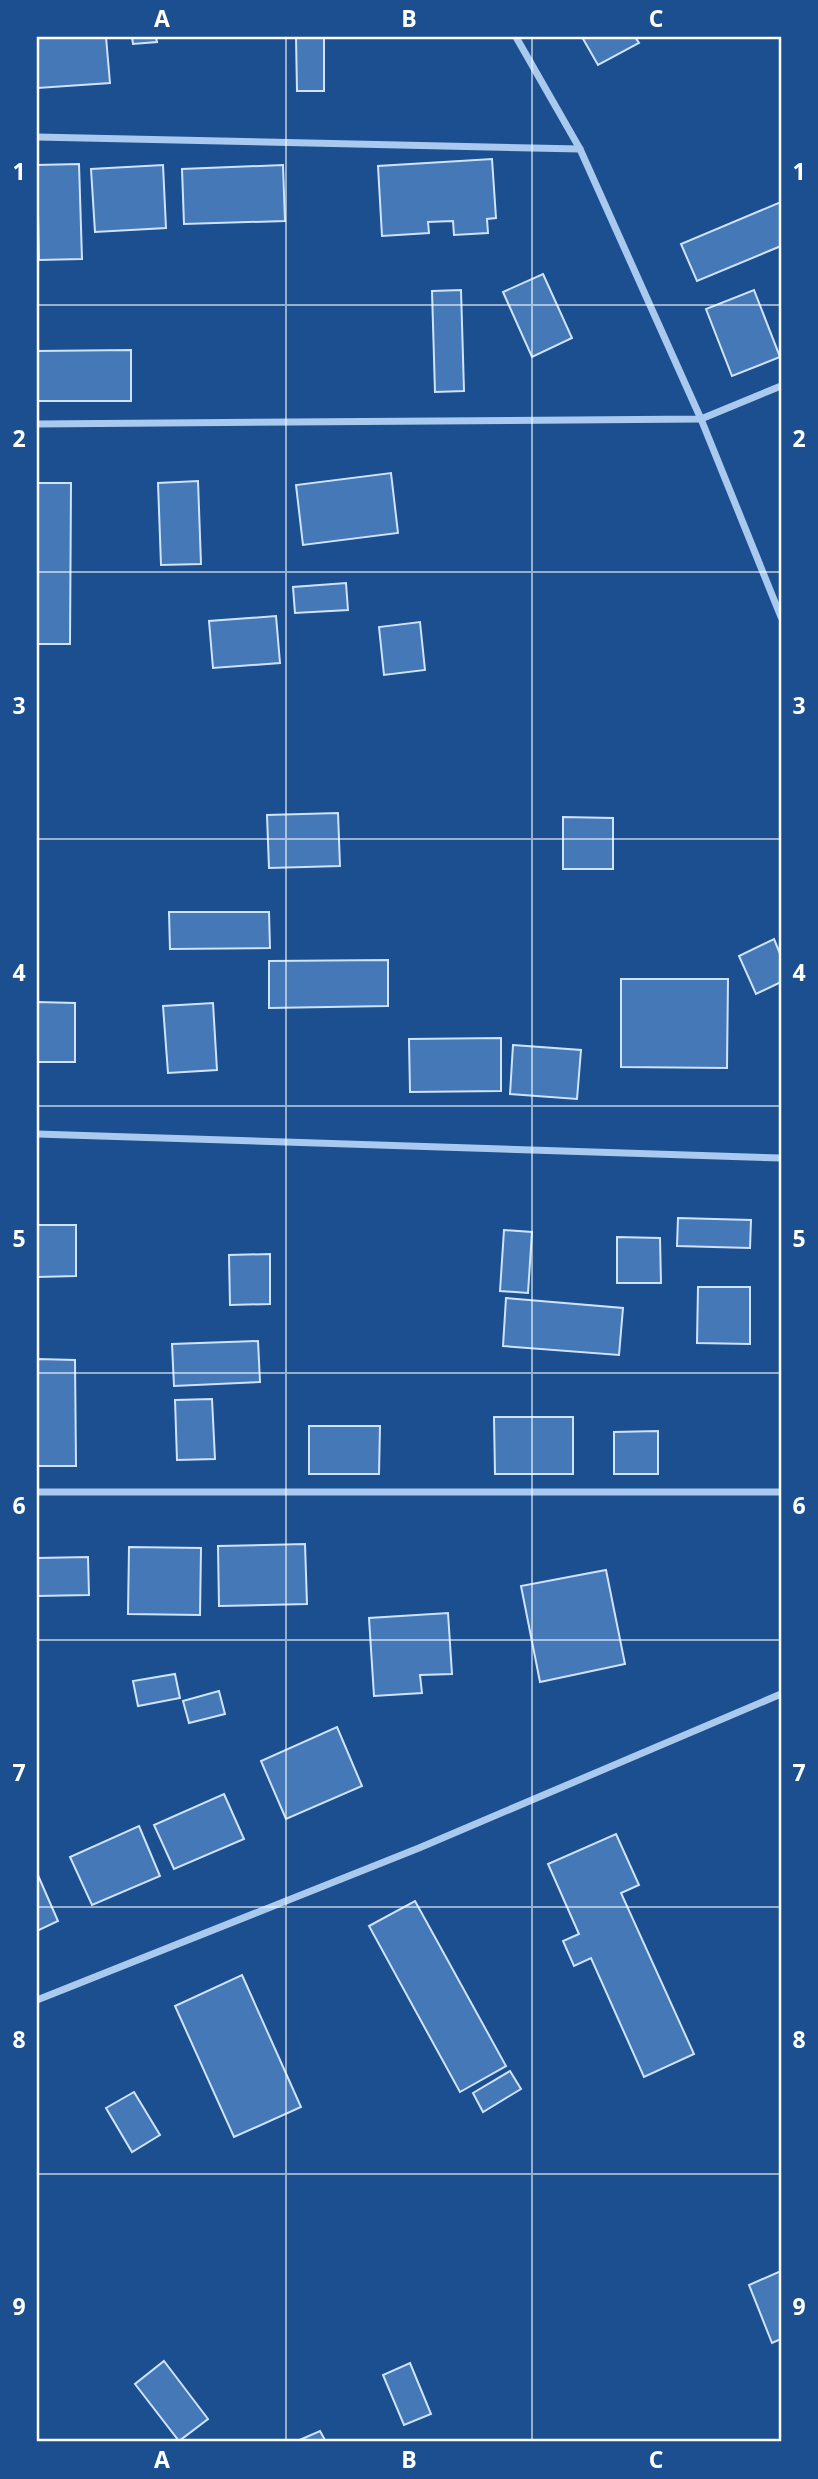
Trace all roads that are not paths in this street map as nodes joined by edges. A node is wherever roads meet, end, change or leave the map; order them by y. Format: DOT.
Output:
graph roads {
  1 [pos="516,37"];
  2 [pos="37,137"];
  3 [pos="580,149"];
  4 [pos="781,386"];
  5 [pos="701,419"];
  6 [pos="37,424"];
  7 [pos="781,617"];
  8 [pos="37,1134"];
  9 [pos="781,1158"];
  10 [pos="37,1492"];
  11 [pos="781,1492"];
  12 [pos="781,1694"];
  13 [pos="37,2000"];
  1 -- 3 [label="street"];
  2 -- 3 [label="street"];
  3 -- 5 [label="street"];
  4 -- 5 [label="street"];
  5 -- 6 [label="street"];
  5 -- 7 [label="street"];
  8 -- 9 [label="street"];
  10 -- 11 [label="street"];
  12 -- 13 [label="street"];
}
